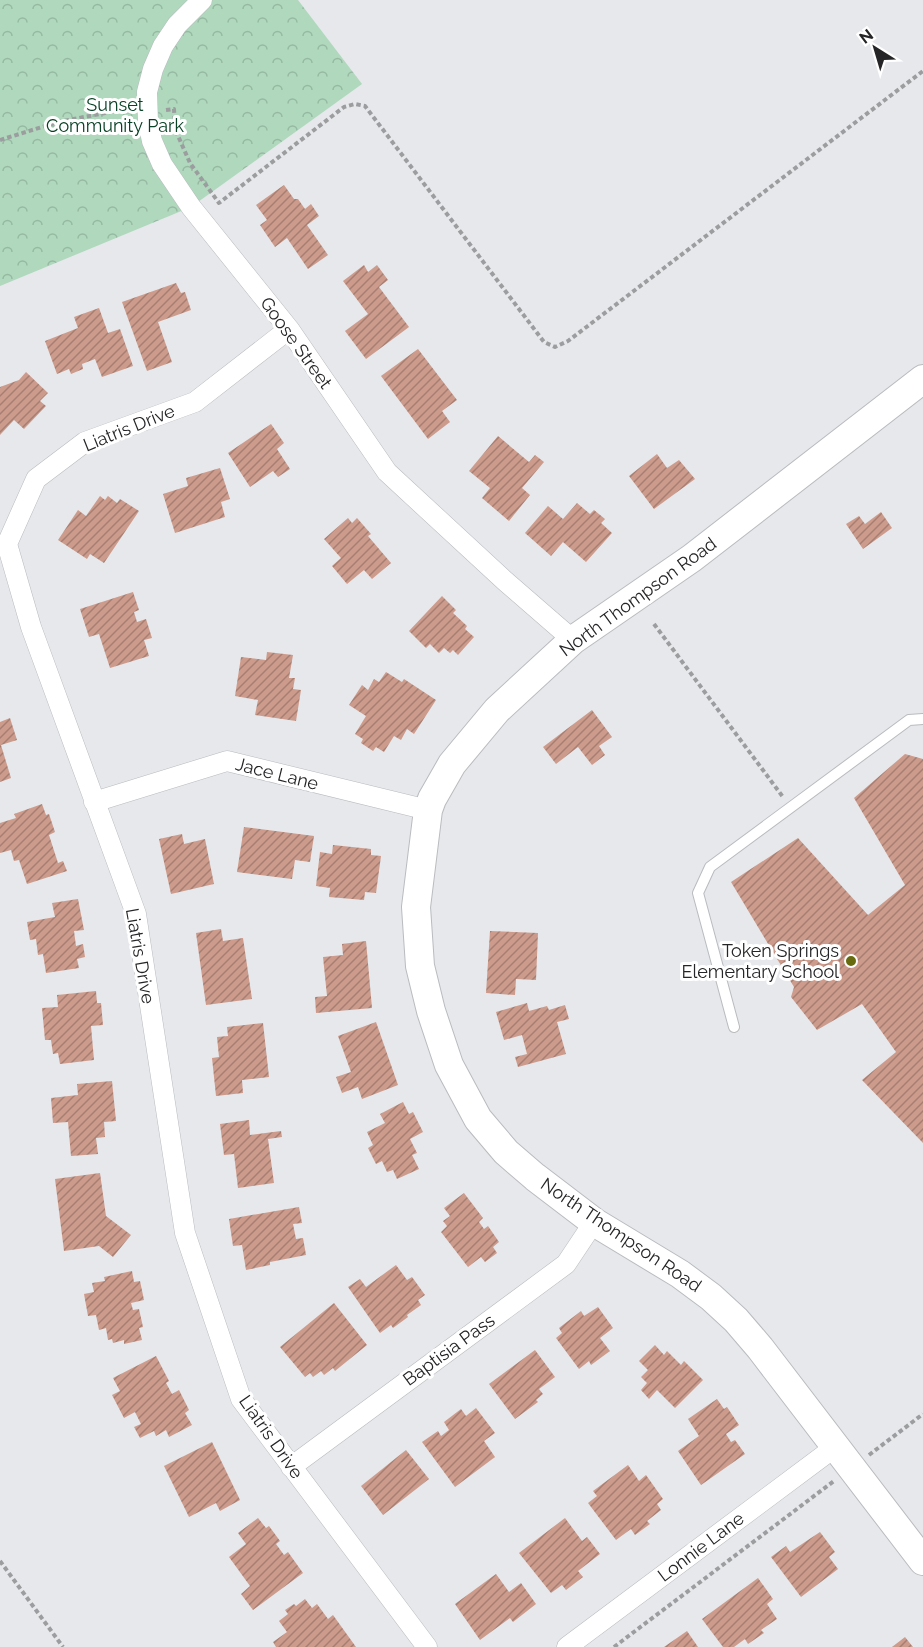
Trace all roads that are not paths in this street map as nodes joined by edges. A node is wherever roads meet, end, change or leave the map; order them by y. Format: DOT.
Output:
graph roads {
  1 [pos="202,0"];
  2 [pos="289,329"];
  3 [pos="923,379"];
  4 [pos="573,640"];
  5 [pos="923,719"];
  6 [pos="94,802"];
  7 [pos="428,810"];
  8 [pos="734,1028"];
  9 [pos="594,1222"];
  10 [pos="843,1458"];
  11 [pos="291,1467"];
  12 [pos="923,1561"];
  13 [pos="427,1647"];
  14 [pos="567,1647"];
  1 -- 2 [label="street, Goose Street"];
  2 -- 4 [label="street, Goose Street"];
  2 -- 6 [label="street, Liatris Drive"];
  3 -- 4 [label="street, North Thompson Road"];
  4 -- 7 [label="street, North Thompson Road"];
  5 -- 8 [label="lane"];
  6 -- 7 [label="street, Jace Lane"];
  6 -- 11 [label="street, Liatris Drive"];
  7 -- 9 [label="street, North Thompson Road"];
  9 -- 10 [label="street, North Thompson Road"];
  9 -- 11 [label="street, Baptisia Pass"];
  10 -- 12 [label="street, North Thompson Road"];
  10 -- 14 [label="street, Lonnie Lane"];
  11 -- 13 [label="street, Liatris Drive"];
}
